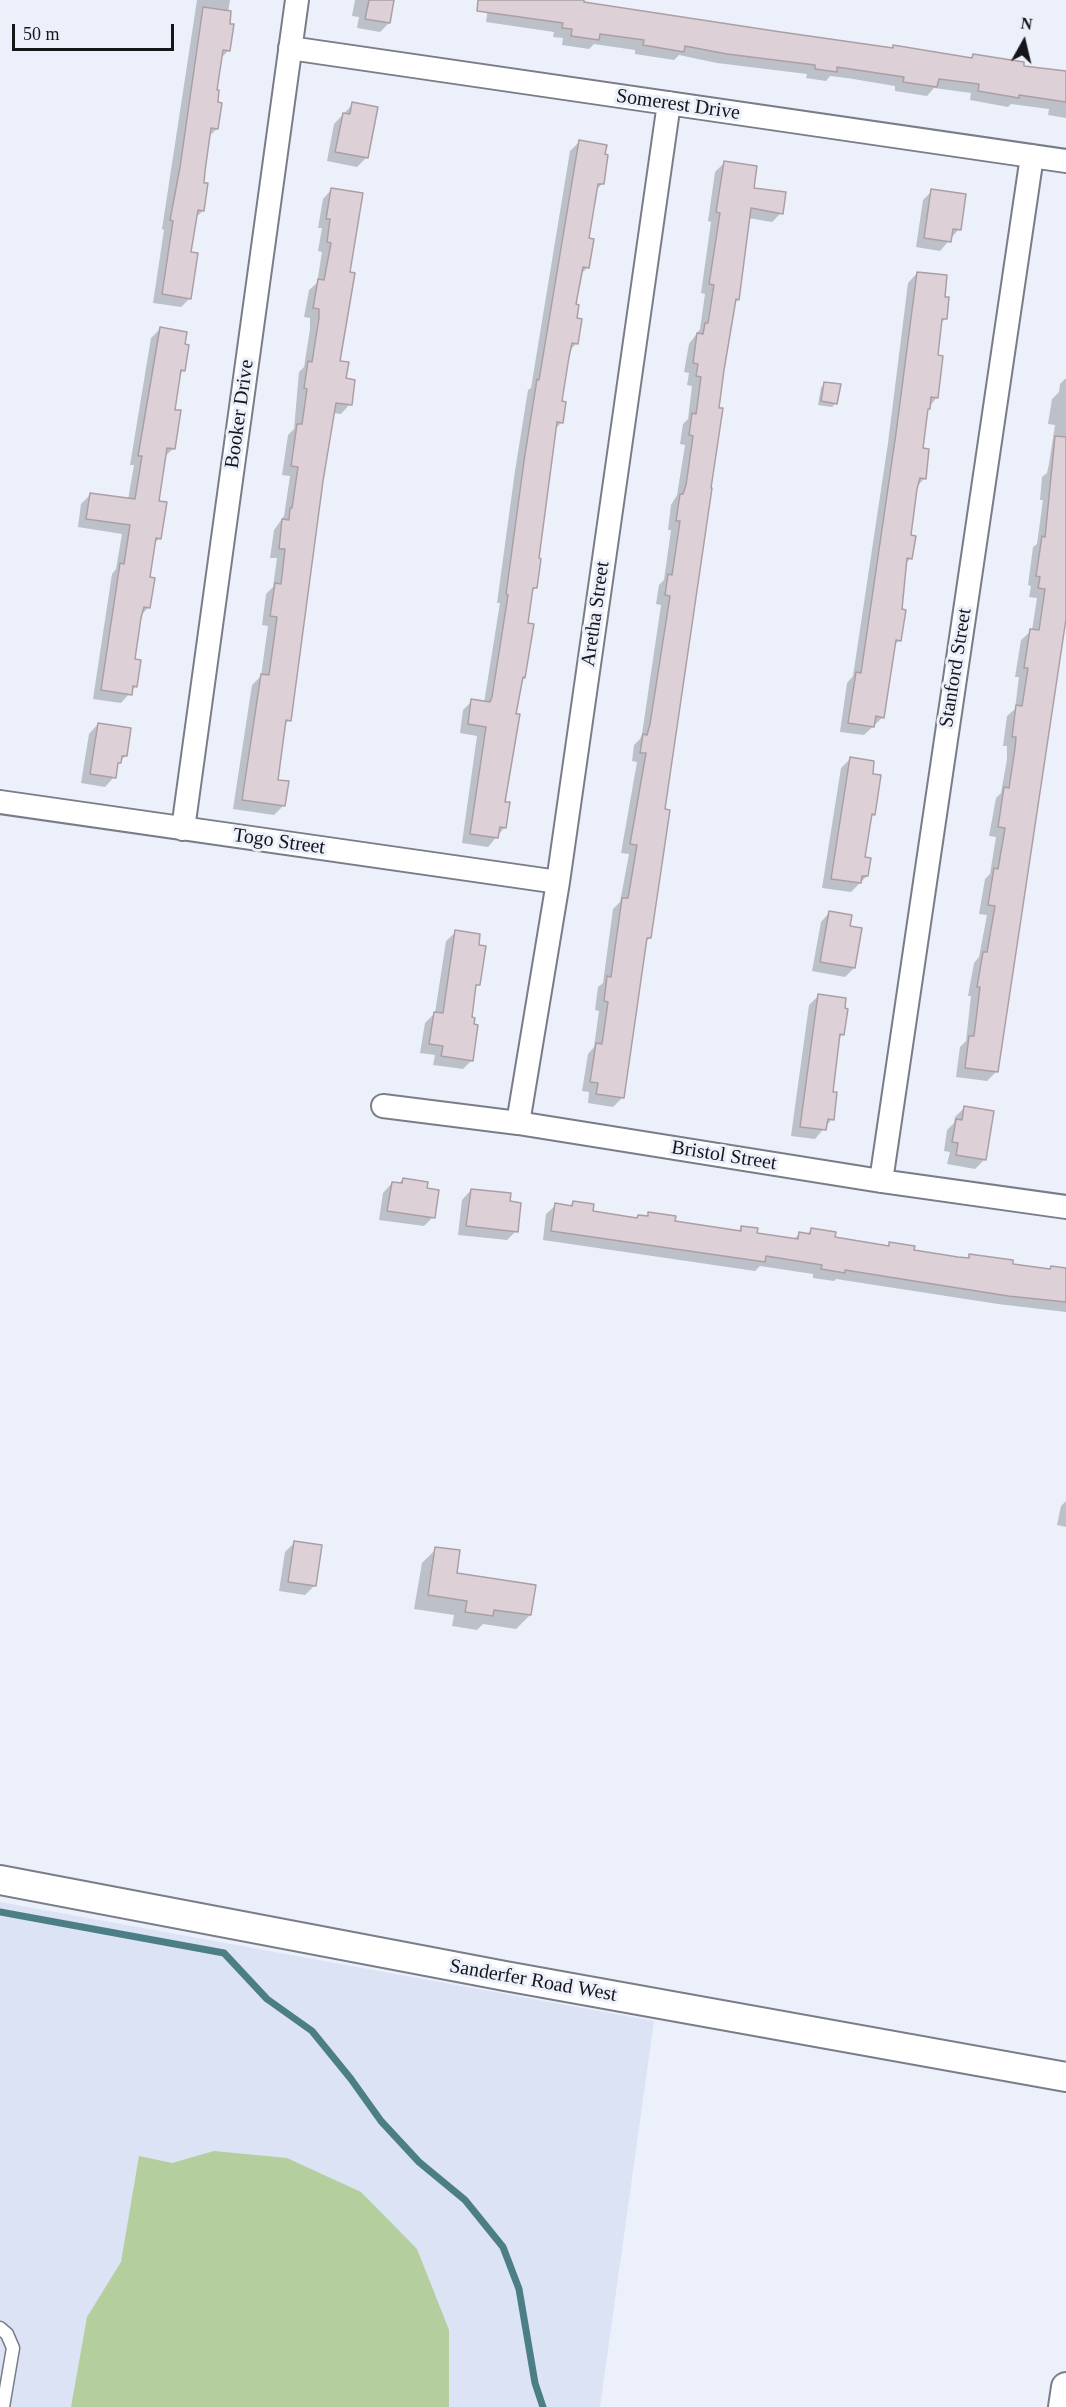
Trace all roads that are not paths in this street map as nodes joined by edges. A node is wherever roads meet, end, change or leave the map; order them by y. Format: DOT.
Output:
graph roads {
  1 [pos="297,0"];
  2 [pos="290,48"];
  3 [pos="669,103"];
  4 [pos="1032,156"];
  5 [pos="1066,161"];
  6 [pos="0,801"];
  7 [pos="183,829"];
  8 [pos="558,882"];
  9 [pos="383,1106"];
  10 [pos="518,1123"];
  11 [pos="881,1181"];
  12 [pos="1066,1207"];
  13 [pos="0,1880"];
  14 [pos="1066,2077"];
  15 [pos="0,2328"];
  16 [pos="1066,2387"];
  17 [pos="3,2407"];
  18 [pos="1063,2407"];
  1 -- 2 [label="street, Booker Drive"];
  2 -- 3 [label="street, Somerest Drive"];
  2 -- 7 [label="street, Booker Drive"];
  3 -- 4 [label="street, Somerest Drive"];
  3 -- 8 [label="street, Aretha Street"];
  4 -- 5 [label="street, Somerest Drive"];
  4 -- 11 [label="street, Stanford Street"];
  6 -- 7 [label="street, Togo Street"];
  7 -- 8 [label="street, Togo Street"];
  8 -- 10 [label="street, Aretha Street"];
  9 -- 10 [label="street, Bristol Street"];
  10 -- 11 [label="street, Bristol Street"];
  11 -- 12 [label="street, Bristol Street"];
  13 -- 14 [label="street, Sanderfer Road West"];
  15 -- 17 [label="lane"];
  16 -- 18 [label="street"];
}
